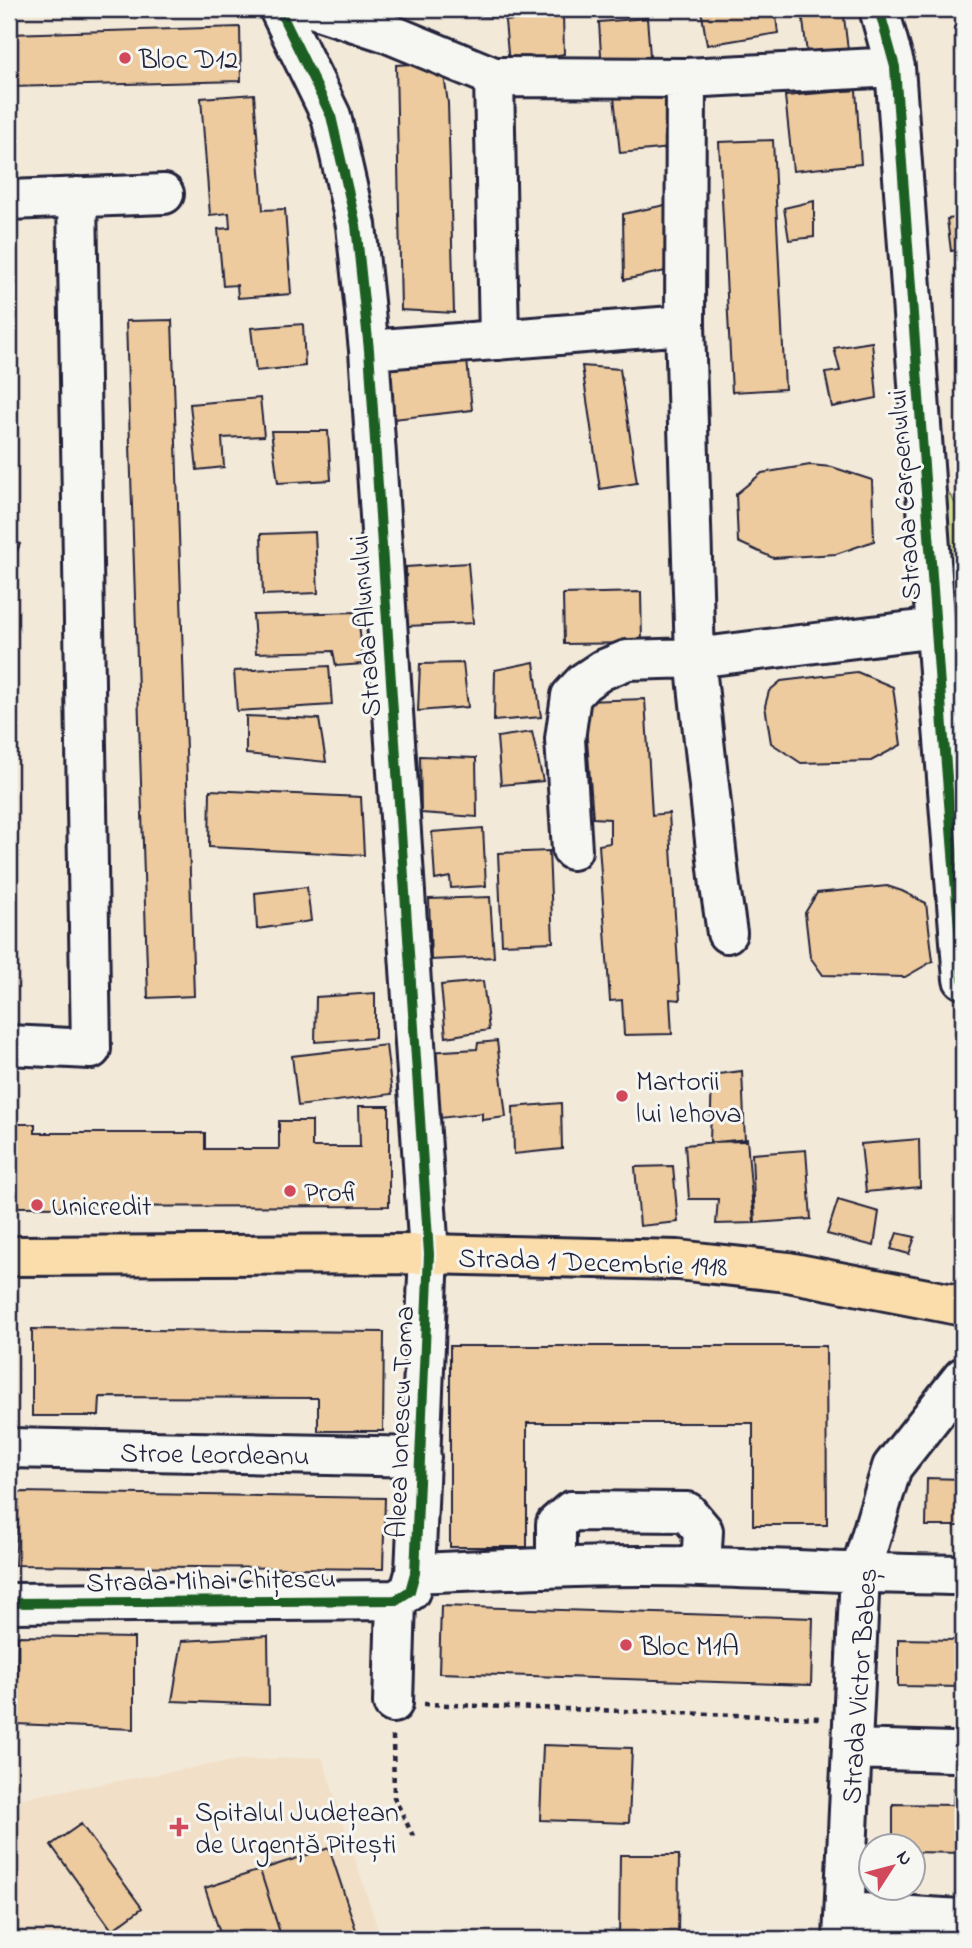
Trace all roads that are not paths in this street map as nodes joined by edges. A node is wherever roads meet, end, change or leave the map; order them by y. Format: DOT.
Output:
graph roads {
  1 [pos="279,9"];
  2 [pos="315,9"];
  3 [pos="879,9"];
  4 [pos="895,67"];
  5 [pos="494,77"];
  6 [pos="687,78"];
  7 [pos="164,194"];
  8 [pos="76,197"];
  9 [pos="9,200"];
  10 [pos="685,325"];
  11 [pos="499,340"];
  12 [pos="369,350"];
  13 [pos="936,628"];
  14 [pos="695,658"];
  15 [pos="572,850"];
  16 [pos="727,933"];
  17 [pos="963,979"];
  18 [pos="9,1045"];
  19 [pos="429,1254"];
  20 [pos="9,1256"];
  21 [pos="963,1306"];
  22 [pos="963,1377"];
  23 [pos="9,1448"];
  24 [pos="421,1457"];
  25 [pos="556,1567"];
  26 [pos="701,1567"];
  27 [pos="860,1573"];
  28 [pos="963,1575"];
  29 [pos="407,1588"];
  30 [pos="9,1603"];
  31 [pos="393,1703"];
  32 [pos="853,1734"];
  33 [pos="952,1752"];
  34 [pos="961,1919"];
  35 [pos="844,1926"];
  1 -- 12 [label="street, Strada Alunului"];
  2 -- 5 [label="street"];
  3 -- 4 [label="street, Strada Carpenului"];
  4 -- 6 [label="street"];
  4 -- 13 [label="street, Strada Carpenului"];
  5 -- 6 [label="street"];
  5 -- 11 [label="street"];
  6 -- 10 [label="street"];
  7 -- 8 [label="street"];
  8 -- 9 [label="street"];
  8 -- 18 [label="street"];
  10 -- 11 [label="street"];
  10 -- 14 [label="street"];
  11 -- 12 [label="street"];
  12 -- 19 [label="street, Strada Alunului"];
  13 -- 14 [label="street"];
  13 -- 17 [label="street, Strada Carpenului"];
  14 -- 15 [label="street"];
  14 -- 16 [label="street"];
  19 -- 20 [label="main road, Strada 1 Decembrie 1918"];
  19 -- 21 [label="main road, Strada 1 Decembrie 1918"];
  19 -- 24 [label="street, Aleea Ionescu Toma"];
  22 -- 27 [label="street, Strada Victor Babeș"];
  23 -- 24 [label="street, Stroe Leordeanu"];
  24 -- 29 [label="street, Aleea Ionescu Toma"];
  25 -- 26 [label="street, Strada Mihai Chițescu"];
  25 -- 26 [label="street"];
  25 -- 29 [label="street, Strada Mihai Chițescu"];
  26 -- 27 [label="street, Strada Mihai Chițescu"];
  27 -- 28 [label="street, Strada Mihai Chițescu"];
  27 -- 32 [label="street, Strada Victor Babeș"];
  29 -- 30 [label="street, Strada Mihai Chițescu"];
  29 -- 31 [label="street, Aleea Ionescu Toma"];
  32 -- 33 [label="street"];
  32 -- 35 [label="street, Strada Victor Babeș"];
  34 -- 35 [label="street"];
}
